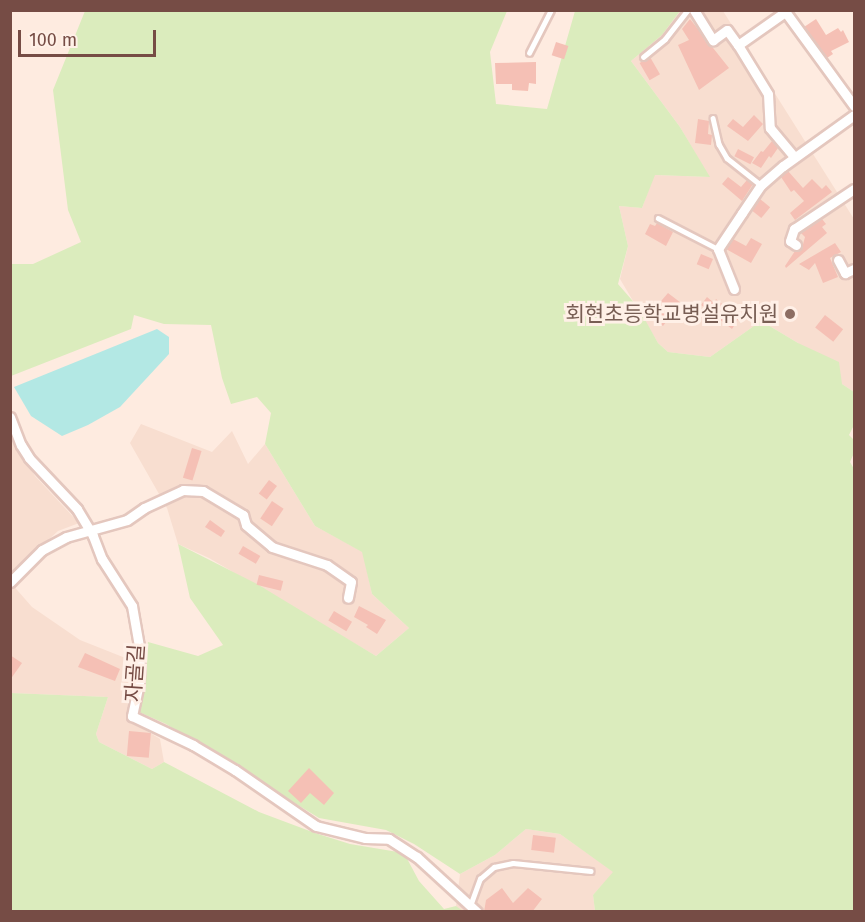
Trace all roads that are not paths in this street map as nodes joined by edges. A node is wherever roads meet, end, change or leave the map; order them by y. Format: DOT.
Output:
graph roads {
  1 [pos="551,10"];
  2 [pos="688,10"];
  3 [pos="694,10"];
  4 [pos="785,11"];
  5 [pos="738,45"];
  6 [pos="529,53"];
  7 [pos="643,57"];
  8 [pos="855,106"];
  9 [pos="855,115"];
  10 [pos="713,118"];
  11 [pos="794,157"];
  12 [pos="761,185"];
  13 [pos="855,189"];
  14 [pos="658,218"];
  15 [pos="795,245"];
  16 [pos="718,249"];
  17 [pos="838,260"];
  18 [pos="855,268"];
  19 [pos="734,289"];
  20 [pos="10,417"];
  21 [pos="89,531"];
  22 [pos="10,582"];
  23 [pos="348,598"];
  24 [pos="591,871"];
  25 [pos="473,909"];
  1 -- 6 [label="lane"];
  2 -- 7 [label="lane"];
  3 -- 5 [label="street"];
  4 -- 5 [label="street"];
  4 -- 8 [label="street"];
  5 -- 11 [label="street"];
  9 -- 11 [label="street"];
  10 -- 12 [label="lane"];
  11 -- 12 [label="street"];
  12 -- 16 [label="street"];
  13 -- 15 [label="street"];
  14 -- 16 [label="lane"];
  16 -- 19 [label="street"];
  17 -- 18 [label="street"];
  20 -- 21 [label="street, 자골길"];
  21 -- 22 [label="street"];
  21 -- 23 [label="street"];
  21 -- 25 [label="street, 자골길"];
  24 -- 25 [label="lane"];
}
